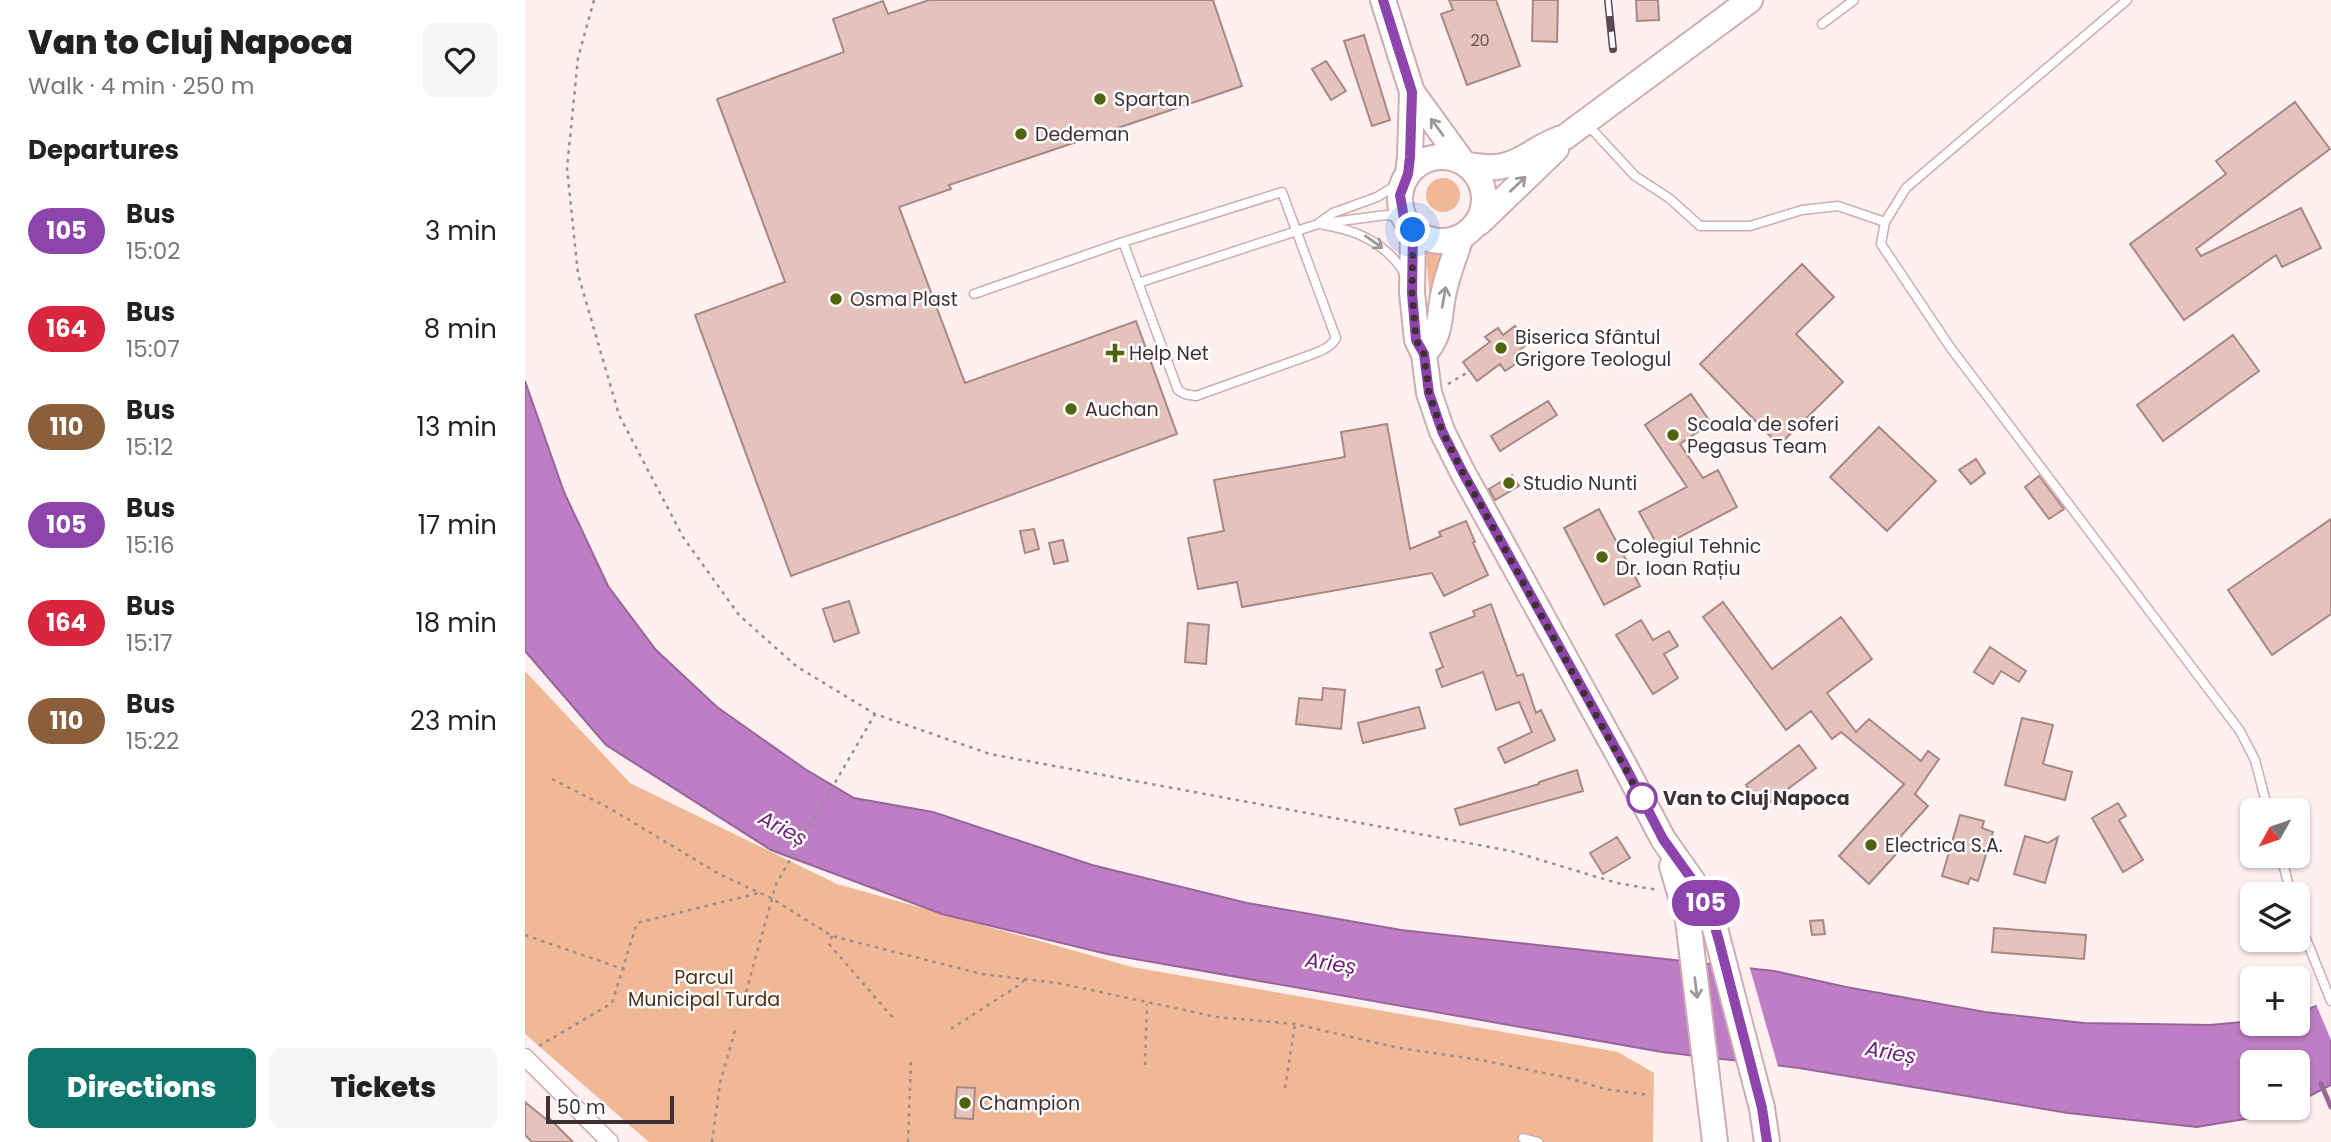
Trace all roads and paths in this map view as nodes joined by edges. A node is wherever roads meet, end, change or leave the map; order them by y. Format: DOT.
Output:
graph roads {
  1 [pos="594,0"];
  2 [pos="1383,0"];
  3 [pos="1750,0"];
  4 [pos="1854,0"];
  5 [pos="2127,0"];
  6 [pos="1822,24"];
  7 [pos="1412,92"];
  8 [pos="1586,123"];
  9 [pos="1565,137"];
  10 [pos="1465,163"];
  11 [pos="1406,177"];
  12 [pos="1885,222"];
  13 [pos="1318,224"];
  14 [pos="1409,224"];
  15 [pos="1297,231"];
  16 [pos="1466,234"];
  17 [pos="1123,243"];
  18 [pos="1138,283"];
  19 [pos="1413,287"];
  20 [pos="974,294"];
  21 [pos="1424,354"];
  22 [pos="875,714"];
  23 [pos="552,779"];
  24 [pos="2265,798"];
  25 [pos="1665,891"];
  26 [pos="759,893"];
  27 [pos="771,898"];
  28 [pos="1700,919"];
  29 [pos="525,935"];
  30 [pos="832,936"];
  31 [pos="2310,952"];
  32 [pos="621,968"];
  33 [pos="629,971"];
  34 [pos="1025,978"];
  35 [pos="746,992"];
  36 [pos="2331,1001"];
  37 [pos="1147,1004"];
  38 [pos="894,1018"];
  39 [pos="1295,1024"];
  40 [pos="736,1027"];
  41 [pos="951,1029"];
  42 [pos="530,1052"];
  43 [pos="911,1060"];
  44 [pos="1145,1065"];
  45 [pos="1285,1088"];
  46 [pos="1648,1095"];
  47 [pos="1523,1138"];
  48 [pos="610,1142"];
  49 [pos="712,1142"];
  50 [pos="908,1142"];
  51 [pos="1538,1142"];
  52 [pos="1715,1142"];
  53 [pos="1767,1142"];
  1 -- 22 [label="path"];
  2 -- 7 [label="main road"];
  3 -- 8 [label="main road"];
  4 -- 6 [label="lane"];
  5 -- 12 [label="lane"];
  10 -- 7 [label="main road, one-way"];
  7 -- 11 [label="main road"];
  8 -- 9 [label="main road"];
  8 -- 12 [label="lane"];
  9 -- 10 [label="main road"];
  16 -- 9 [label="main road, one-way"];
  10 -- 11 [label="main road"];
  10 -- 16 [label="main road"];
  11 -- 13 [label="lane"];
  11 -- 14 [label="main road"];
  12 -- 24 [label="lane"];
  13 -- 14 [label="lane"];
  13 -- 15 [label="lane"];
  13 -- 19 [label="lane, one-way"];
  14 -- 16 [label="main road"];
  14 -- 19 [label="main road"];
  15 -- 17 [label="lane"];
  15 -- 18 [label="lane"];
  15 -- 18 [label="lane"];
  21 -- 16 [label="main road, one-way"];
  17 -- 18 [label="lane"];
  17 -- 20 [label="lane"];
  19 -- 21 [label="main road"];
  21 -- 28 [label="main road"];
  22 -- 25 [label="path"];
  22 -- 27 [label="path"];
  23 -- 26 [label="path"];
  26 -- 27 [label="path"];
  26 -- 32 [label="path"];
  27 -- 30 [label="path"];
  27 -- 35 [label="path"];
  28 -- 52 [label="main road, one-way"];
  28 -- 53 [label="main road"];
  29 -- 32 [label="path"];
  30 -- 34 [label="path"];
  30 -- 38 [label="path"];
  31 -- 36 [label="lane"];
  32 -- 33 [label="path"];
  32 -- 42 [label="path"];
  34 -- 37 [label="path"];
  34 -- 41 [label="path"];
  37 -- 39 [label="path"];
  37 -- 44 [label="path"];
  39 -- 45 [label="path"];
  39 -- 46 [label="path"];
  40 -- 49 [label="path"];
  42 -- 48 [label="street"];
  43 -- 50 [label="path"];
  47 -- 51 [label="lane"];
}
